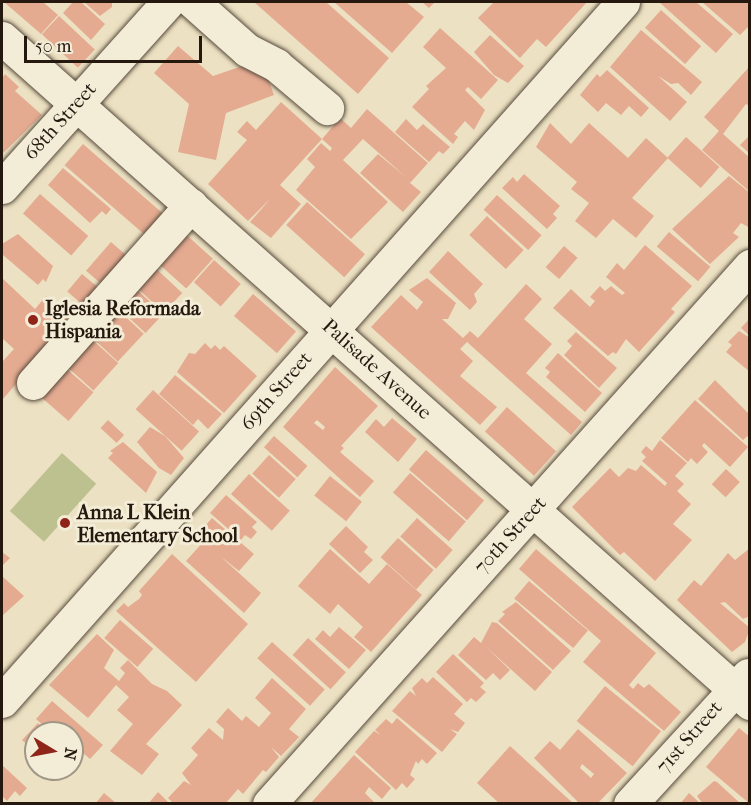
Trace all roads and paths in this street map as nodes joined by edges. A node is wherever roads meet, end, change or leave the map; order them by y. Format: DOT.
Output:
graph roads {
  1 [pos="168,2"];
  2 [pos="193,2"];
  3 [pos="623,2"];
  4 [pos="2,38"];
  5 [pos="76,103"];
  6 [pos="327,108"];
  7 [pos="2,187"];
  8 [pos="191,205"];
  9 [pos="750,266"];
  10 [pos="331,328"];
  11 [pos="33,383"];
  12 [pos="534,509"];
  13 [pos="744,688"];
  14 [pos="2,701"];
  15 [pos="269,804"];
  16 [pos="630,804"];
  1 -- 5 [label="street, 68th Street"];
  2 -- 6 [label="street"];
  3 -- 10 [label="street, 69th Street"];
  4 -- 5 [label="street, Palisade Avenue"];
  5 -- 7 [label="street, 68th Street"];
  5 -- 8 [label="street, Palisade Avenue"];
  8 -- 10 [label="street, Palisade Avenue"];
  8 -- 11 [label="street"];
  9 -- 12 [label="street, 70th Street"];
  10 -- 12 [label="street, Palisade Avenue"];
  10 -- 14 [label="street, 69th Street"];
  12 -- 13 [label="street, Palisade Avenue"];
  12 -- 15 [label="street, 70th Street"];
  13 -- 16 [label="street, 71st Street"];
}
